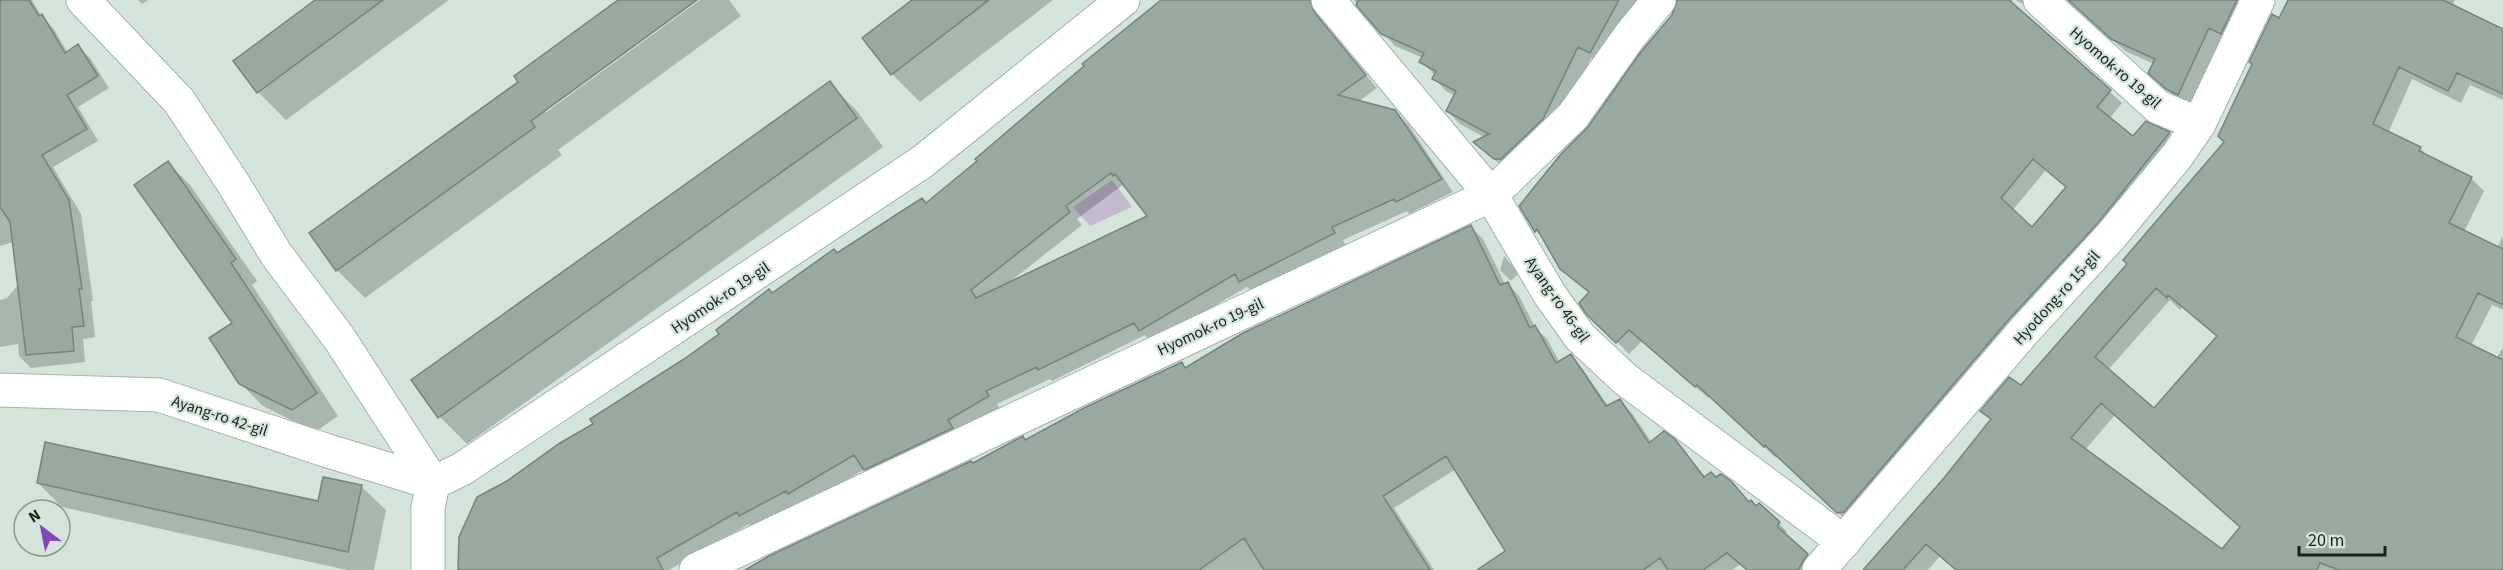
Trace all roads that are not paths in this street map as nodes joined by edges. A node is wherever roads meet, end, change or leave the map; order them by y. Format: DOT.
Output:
graph roads {
  1 [pos="83,0"];
  2 [pos="1123,0"];
  3 [pos="1328,0"];
  4 [pos="1659,0"];
  5 [pos="2040,0"];
  6 [pos="2258,0"];
  7 [pos="2199,124"];
  8 [pos="1491,195"];
  9 [pos="0,390"];
  10 [pos="433,483"];
  11 [pos="1844,542"];
  12 [pos="428,570"];
  13 [pos="696,570"];
  14 [pos="1819,570"];
  1 -- 10 [label="street"];
  2 -- 10 [label="street, Hyomok-ro 19-gil"];
  3 -- 8 [label="street, Ayang-ro 46-gil"];
  4 -- 8 [label="street, Hyomok-ro 19-gil"];
  5 -- 7 [label="street, Hyomok-ro 19-gil"];
  6 -- 7 [label="street, Hyodong-ro 15-gil"];
  7 -- 11 [label="street, Hyodong-ro 15-gil"];
  8 -- 11 [label="street, Ayang-ro 46-gil"];
  8 -- 13 [label="street, Hyomok-ro 19-gil"];
  9 -- 10 [label="street, Ayang-ro 42-gil"];
  10 -- 12 [label="street"];
  11 -- 14 [label="street, Hyodong-ro 15-gil"];
}
